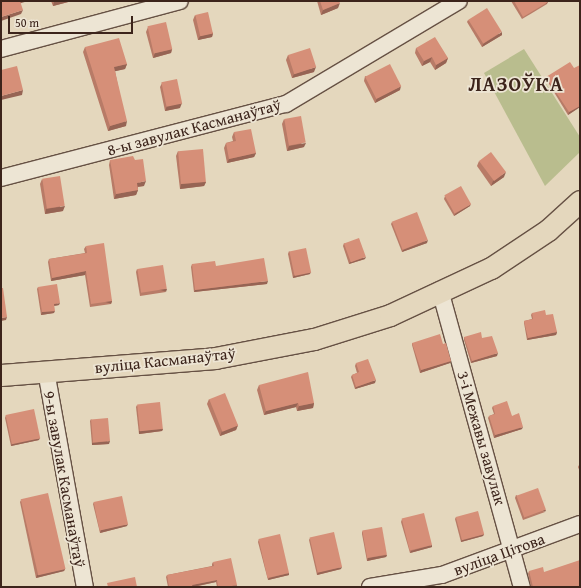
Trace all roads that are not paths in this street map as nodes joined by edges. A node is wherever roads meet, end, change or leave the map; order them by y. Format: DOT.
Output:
graph roads {
  1 [pos="180,1"];
  2 [pos="459,1"];
  3 [pos="1,50"];
  4 [pos="1,178"];
  5 [pos="580,201"];
  6 [pos="440,290"];
  7 [pos="46,371"];
  8 [pos="1,375"];
  9 [pos="580,524"];
  10 [pos="513,548"];
  11 [pos="85,587"];
  12 [pos="370,587"];
  13 [pos="522,587"];
  1 -- 3 [label="street"];
  2 -- 4 [label="street, 8-ы завулак Касманаўтаў"];
  5 -- 6 [label="main road, вуліца Касманаўтаў"];
  6 -- 7 [label="main road, вуліца Касманаўтаў"];
  6 -- 10 [label="street, 3-і Межавы завулак"];
  7 -- 8 [label="main road, вуліца Касманаўтаў"];
  7 -- 11 [label="street, 9-ы завулак Касманаўтаў"];
  9 -- 10 [label="street, вуліца Цітова"];
  10 -- 12 [label="street, вуліца Цітова"];
  10 -- 13 [label="street, 3-і Межавы завулак"];
}
